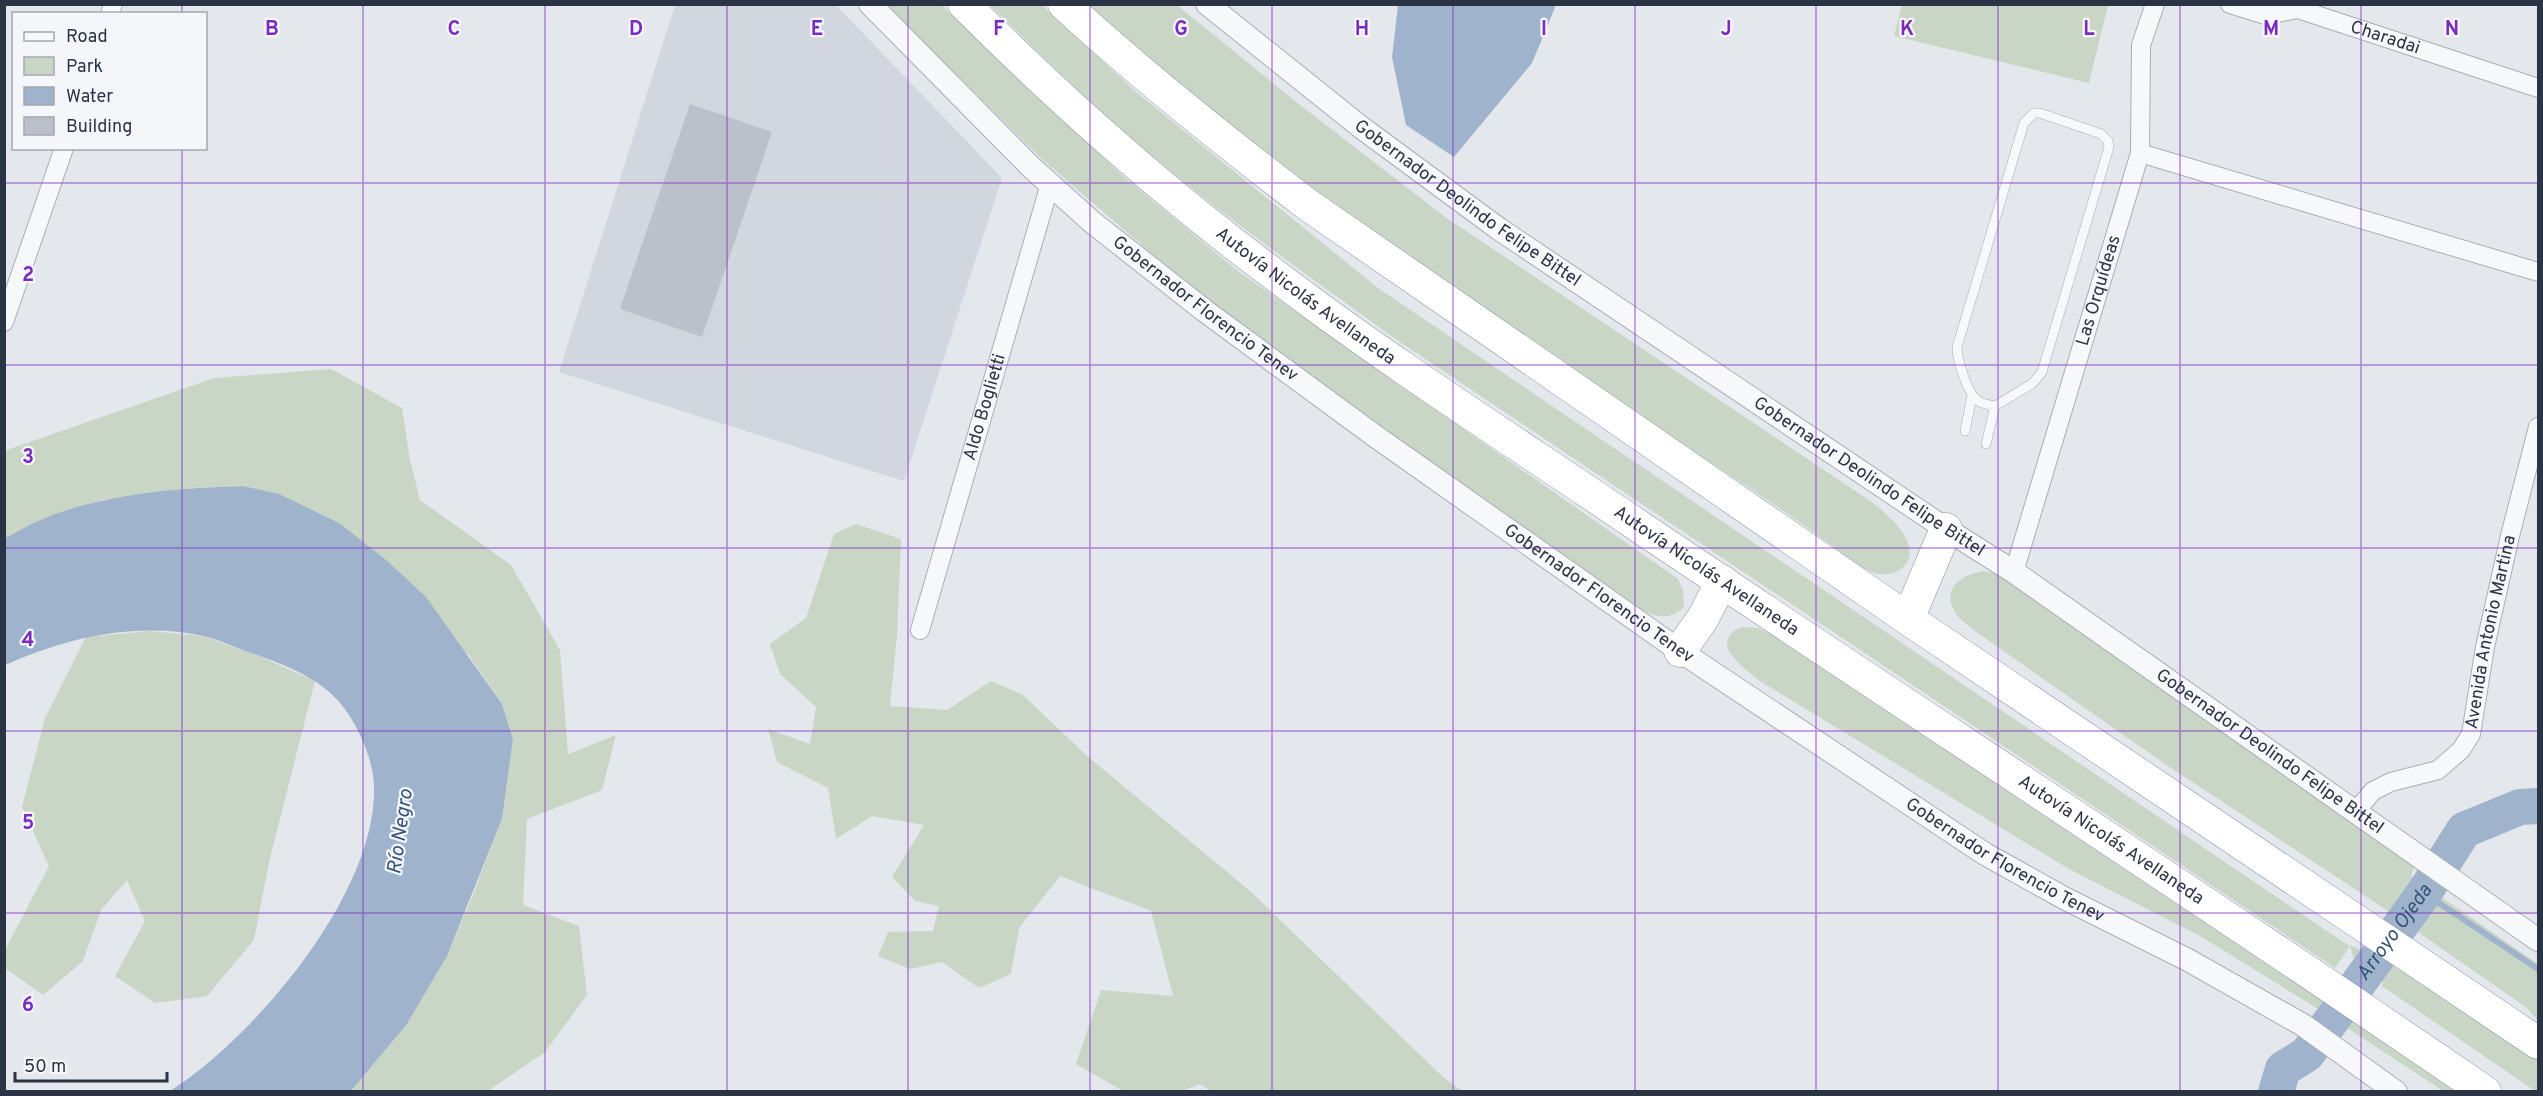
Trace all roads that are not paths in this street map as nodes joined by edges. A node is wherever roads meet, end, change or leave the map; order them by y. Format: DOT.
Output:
graph roads {
  1 [pos="870,4"];
  2 [pos="964,4"];
  3 [pos="1064,4"];
  4 [pos="1207,4"];
  5 [pos="2155,4"];
  6 [pos="2230,4"];
  7 [pos="2538,88"];
  8 [pos="63,150"];
  9 [pos="2140,153"];
  10 [pos="1050,184"];
  11 [pos="2538,272"];
  12 [pos="4,322"];
  13 [pos="1972,396"];
  14 [pos="1995,406"];
  15 [pos="2538,427"];
  16 [pos="1965,431"];
  17 [pos="1986,444"];
  18 [pos="1946,529"];
  19 [pos="2014,572"];
  20 [pos="1722,581"];
  21 [pos="1908,619"];
  22 [pos="920,630"];
  23 [pos="1680,651"];
  24 [pos="2356,811"];
  25 [pos="2538,940"];
  26 [pos="2538,1043"];
  27 [pos="2396,1092"];
  28 [pos="2485,1092"];
  1 -- 10 [label="street, Gobernador Florencio Tenev"];
  2 -- 20 [label="highway, Autovía Nicolás Avellaneda"];
  3 -- 21 [label="highway"];
  4 -- 18 [label="street, Gobernador Deolindo Felipe Bittel"];
  5 -- 9 [label="street, Las Orquídeas"];
  6 -- 7 [label="street, Charadai"];
  8 -- 12 [label="street"];
  9 -- 11 [label="street"];
  9 -- 19 [label="street, Las Orquídeas"];
  10 -- 22 [label="street, Aldo Boglietti"];
  10 -- 23 [label="street, Gobernador Florencio Tenev"];
  13 -- 14 [label="lane"];
  13 -- 14 [label="lane"];
  13 -- 16 [label="lane"];
  14 -- 17 [label="lane"];
  15 -- 24 [label="street, Avenida Antonio Martina"];
  18 -- 19 [label="street, Gobernador Deolindo Felipe Bittel"];
  18 -- 21 [label="highway"];
  19 -- 24 [label="street, Gobernador Deolindo Felipe Bittel"];
  20 -- 23 [label="highway"];
  20 -- 28 [label="highway, Autovía Nicolás Avellaneda"];
  21 -- 26 [label="highway"];
  23 -- 27 [label="street, Gobernador Florencio Tenev"];
  24 -- 25 [label="street, Gobernador Deolindo Felipe Bittel"];
}
